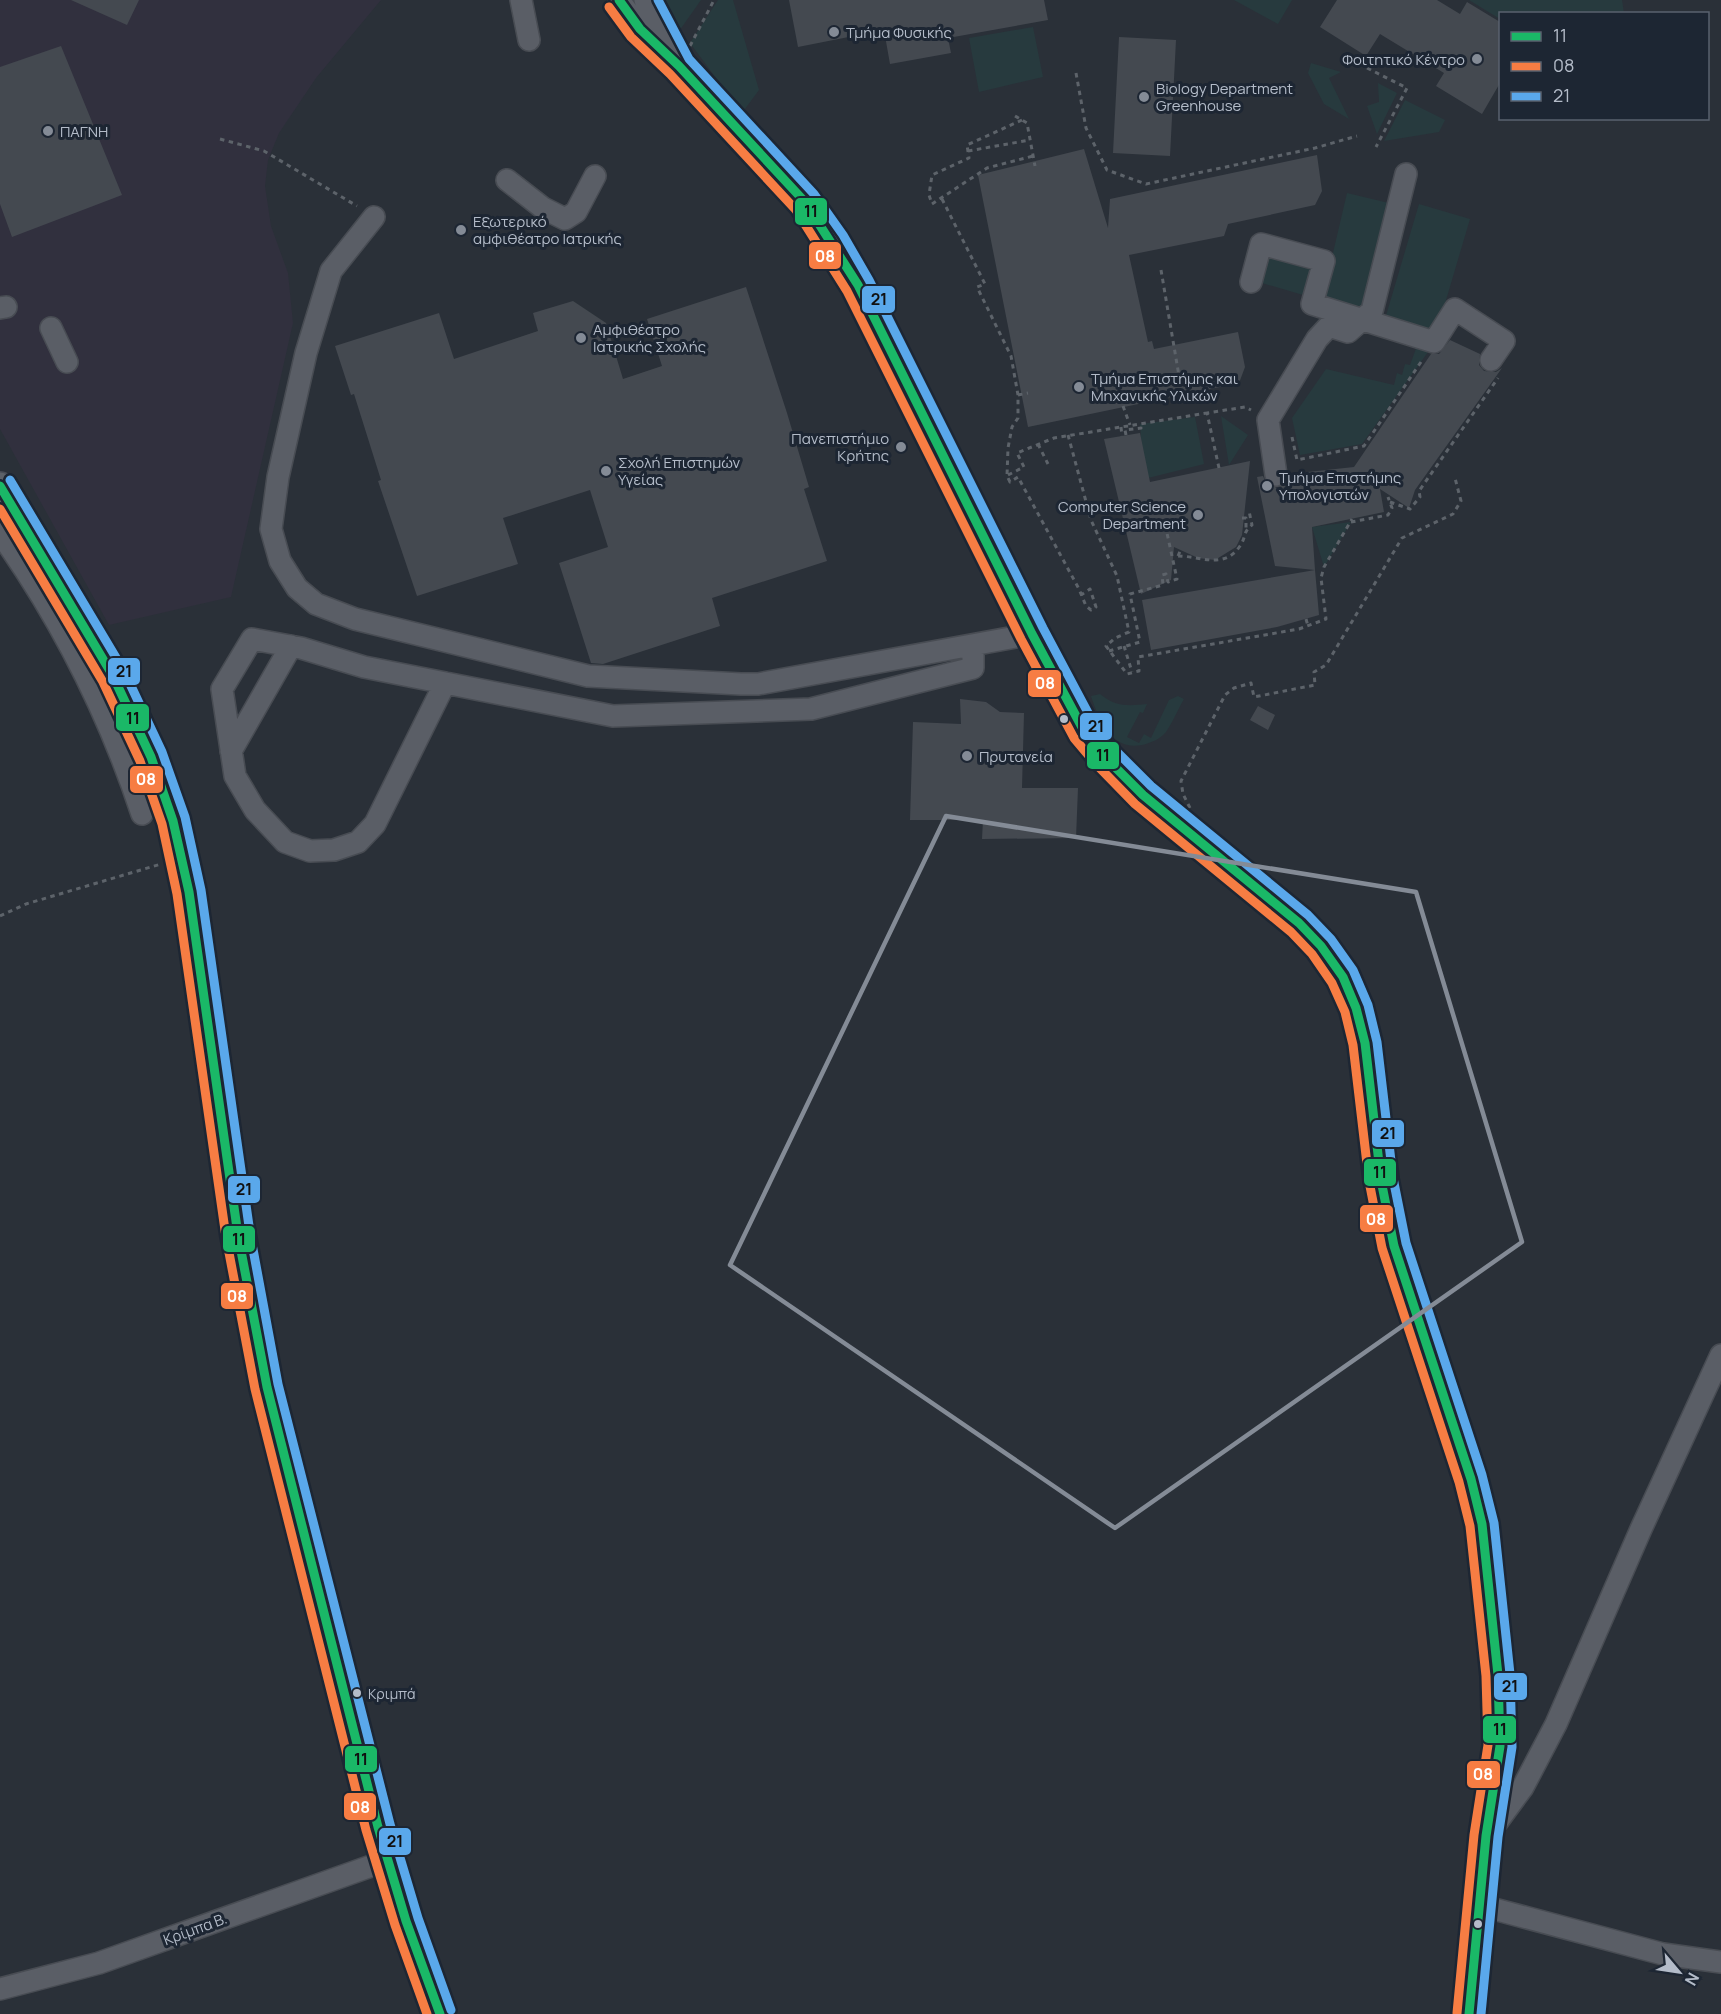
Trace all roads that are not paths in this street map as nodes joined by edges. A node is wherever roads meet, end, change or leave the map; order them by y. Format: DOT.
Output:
graph roads {
  1 [pos="521,0"];
  2 [pos="619,0"];
  3 [pos="645,0"];
  4 [pos="529,40"];
  5 [pos="680,66"];
  6 [pos="1406,174"];
  7 [pos="596,176"];
  8 [pos="507,180"];
  9 [pos="374,217"];
  10 [pos="1251,282"];
  11 [pos="1364,318"];
  12 [pos="51,328"];
  13 [pos="68,362"];
  14 [pos="1498,365"];
  15 [pos="1276,475"];
  16 [pos="0,486"];
  17 [pos="0,533"];
  18 [pos="1032,634"];
  19 [pos="974,645"];
  20 [pos="291,646"];
  21 [pos="445,683"];
  22 [pos="758,684"];
  23 [pos="759,711"];
  24 [pos="231,752"];
  25 [pos="142,814"];
  26 [pos="1721,1355"];
  27 [pos="1486,1836"];
  28 [pos="388,1860"];
  29 [pos="1479,1905"];
  30 [pos="1721,1962"];
  31 [pos="0,1989"];
  32 [pos="440,2014"];
  33 [pos="1469,2014"];
  1 -- 4 [label="street"];
  2 -- 5 [label="street"];
  3 -- 5 [label="street"];
  5 -- 18 [label="street"];
  6 -- 11 [label="street"];
  7 -- 8 [label="street"];
  9 -- 22 [label="street"];
  10 -- 11 [label="street"];
  11 -- 14 [label="street"];
  11 -- 15 [label="street"];
  12 -- 13 [label="street"];
  16 -- 28 [label="main road"];
  17 -- 25 [label="street"];
  18 -- 19 [label="street"];
  18 -- 27 [label="street"];
  19 -- 22 [label="street"];
  19 -- 23 [label="street"];
  20 -- 21 [label="street"];
  20 -- 24 [label="street"];
  20 -- 24 [label="street"];
  21 -- 23 [label="street"];
  21 -- 24 [label="street"];
  22 -- 23 [label="street"];
  26 -- 27 [label="street"];
  27 -- 29 [label="street"];
  28 -- 31 [label="street, Κρίμπα Β."];
  28 -- 32 [label="main road"];
  29 -- 30 [label="street"];
  29 -- 33 [label="street"];
}
